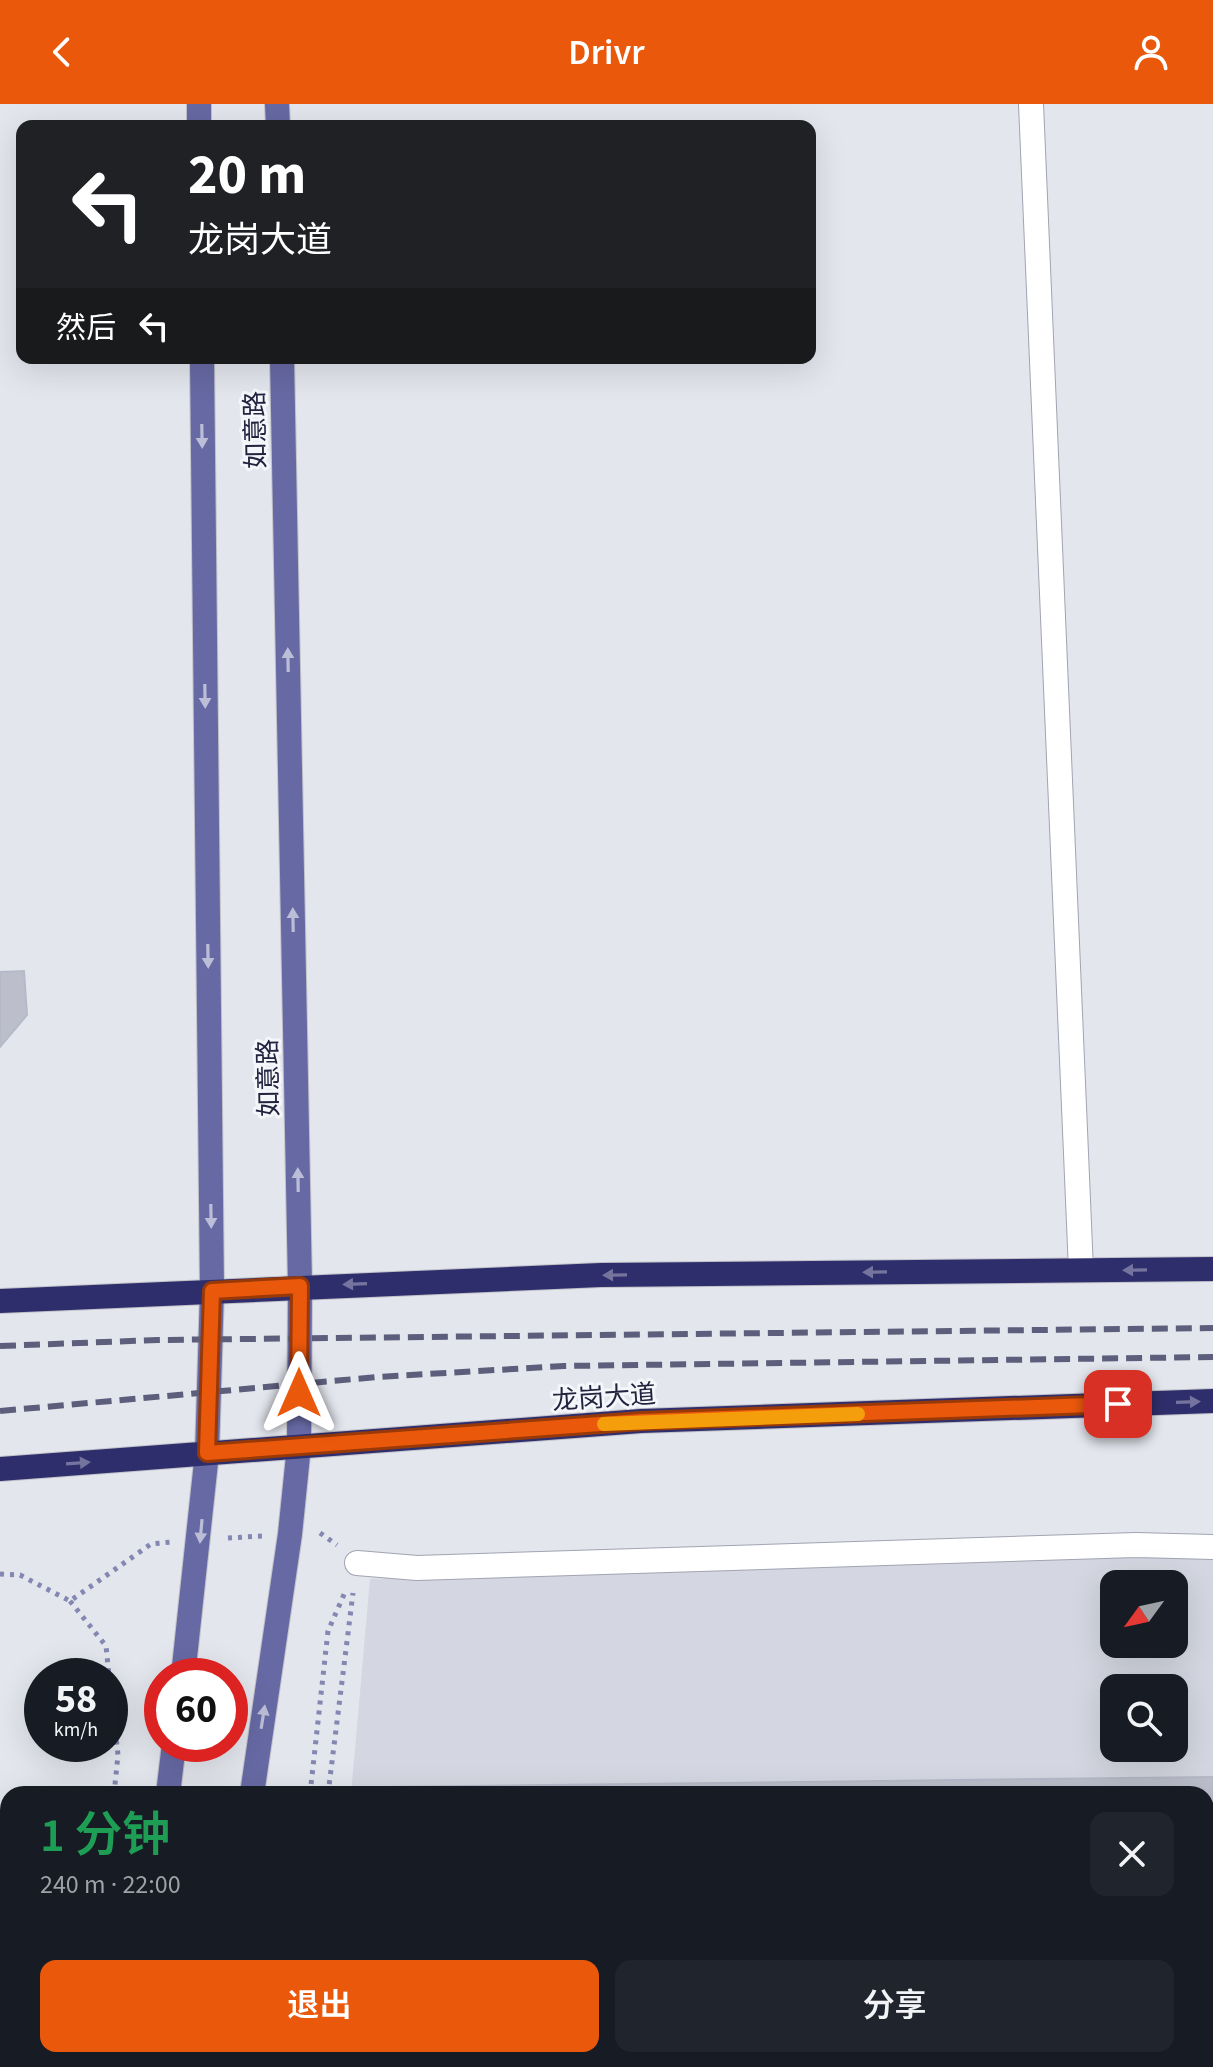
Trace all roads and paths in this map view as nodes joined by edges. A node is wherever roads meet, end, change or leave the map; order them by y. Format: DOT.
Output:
graph roads {
  1 [pos="1031,104"];
  2 [pos="202,364"];
  3 [pos="282,364"];
  4 [pos="1213,1269"];
  5 [pos="1081,1270"];
  6 [pos="300,1286"];
  7 [pos="212,1291"];
  8 [pos="0,1301"];
  9 [pos="1213,1401"];
  10 [pos="299,1446"];
  11 [pos="207,1453"];
  12 [pos="0,1469"];
  13 [pos="1213,1547"];
  14 [pos="357,1563"];
  15 [pos="70,1601"];
  16 [pos="107,1658"];
  17 [pos="185,1658"];
  18 [pos="117,1762"];
  19 [pos="172,1762"];
  20 [pos="115,1786"];
  21 [pos="169,1786"];
  22 [pos="253,1786"];
  23 [pos="311,1786"];
  24 [pos="329,1786"];
  1 -- 5 [label="street"];
  2 -- 7 [label="main road, 如意路, one-way"];
  6 -- 3 [label="main road, 如意路, one-way"];
  4 -- 5 [label="highway, one-way"];
  5 -- 6 [label="highway, one-way"];
  6 -- 7 [label="highway"];
  6 -- 10 [label="main road, 如意路"];
  7 -- 8 [label="highway"];
  7 -- 11 [label="main road, 如意路"];
  10 -- 9 [label="highway, 龙岗大道, one-way"];
  10 -- 11 [label="highway, 龙岗大道"];
  22 -- 10 [label="main road, 如意路, one-way"];
  12 -- 11 [label="highway, 龙岗大道, one-way"];
  11 -- 17 [label="main road, 如意路, one-way"];
  13 -- 14 [label="street"];
  14 -- 23 [label="path"];
  14 -- 24 [label="path"];
  15 -- 16 [label="path"];
  18 -- 20 [label="path"];
  19 -- 21 [label="main road"];
}
